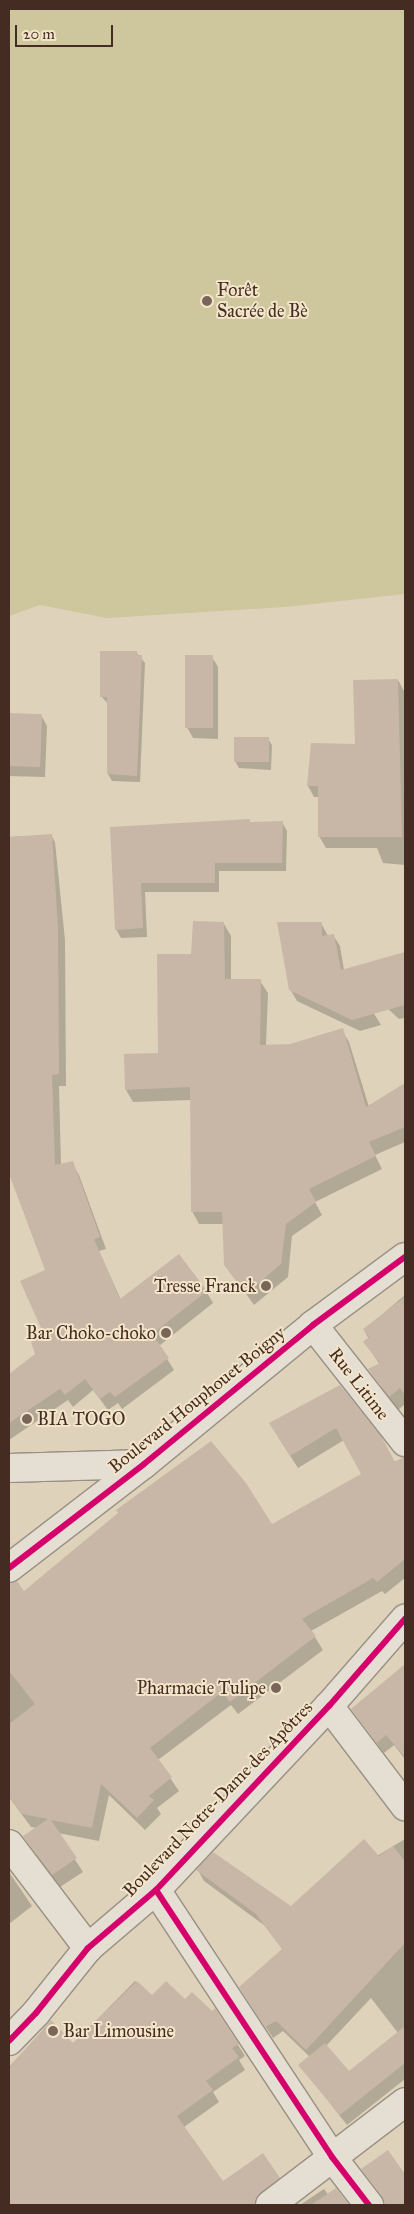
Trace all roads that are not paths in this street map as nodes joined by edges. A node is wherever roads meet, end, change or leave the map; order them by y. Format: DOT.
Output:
graph roads {
  1 [pos="405,1257"];
  2 [pos="313,1325"];
  3 [pos="405,1442"];
  4 [pos="144,1464"];
  5 [pos="9,1468"];
  6 [pos="9,1568"];
  7 [pos="405,1618"];
  8 [pos="329,1706"];
  9 [pos="405,1806"];
  10 [pos="9,1844"];
  11 [pos="156,1890"];
  12 [pos="88,1948"];
  13 [pos="9,2041"];
  14 [pos="405,2102"];
  15 [pos="332,2157"];
  16 [pos="270,2205"];
  17 [pos="369,2205"];
  1 -- 2 [label="street, Boulevard Houphouet Boigny"];
  2 -- 3 [label="street, Rue Litime"];
  2 -- 4 [label="street, Boulevard Houphouet Boigny"];
  4 -- 5 [label="street"];
  4 -- 6 [label="street, Boulevard Houphouet Boigny"];
  7 -- 8 [label="street, Boulevard Notre-Dame des Apôtres"];
  8 -- 9 [label="street"];
  8 -- 11 [label="street, Boulevard Notre-Dame des Apôtres"];
  10 -- 12 [label="street"];
  11 -- 12 [label="street, Boulevard Notre-Dame des Apôtres"];
  11 -- 15 [label="street"];
  12 -- 13 [label="street, Boulevard Notre-Dame des Apôtres"];
  14 -- 15 [label="street"];
  15 -- 16 [label="street"];
  15 -- 17 [label="street"];
}
